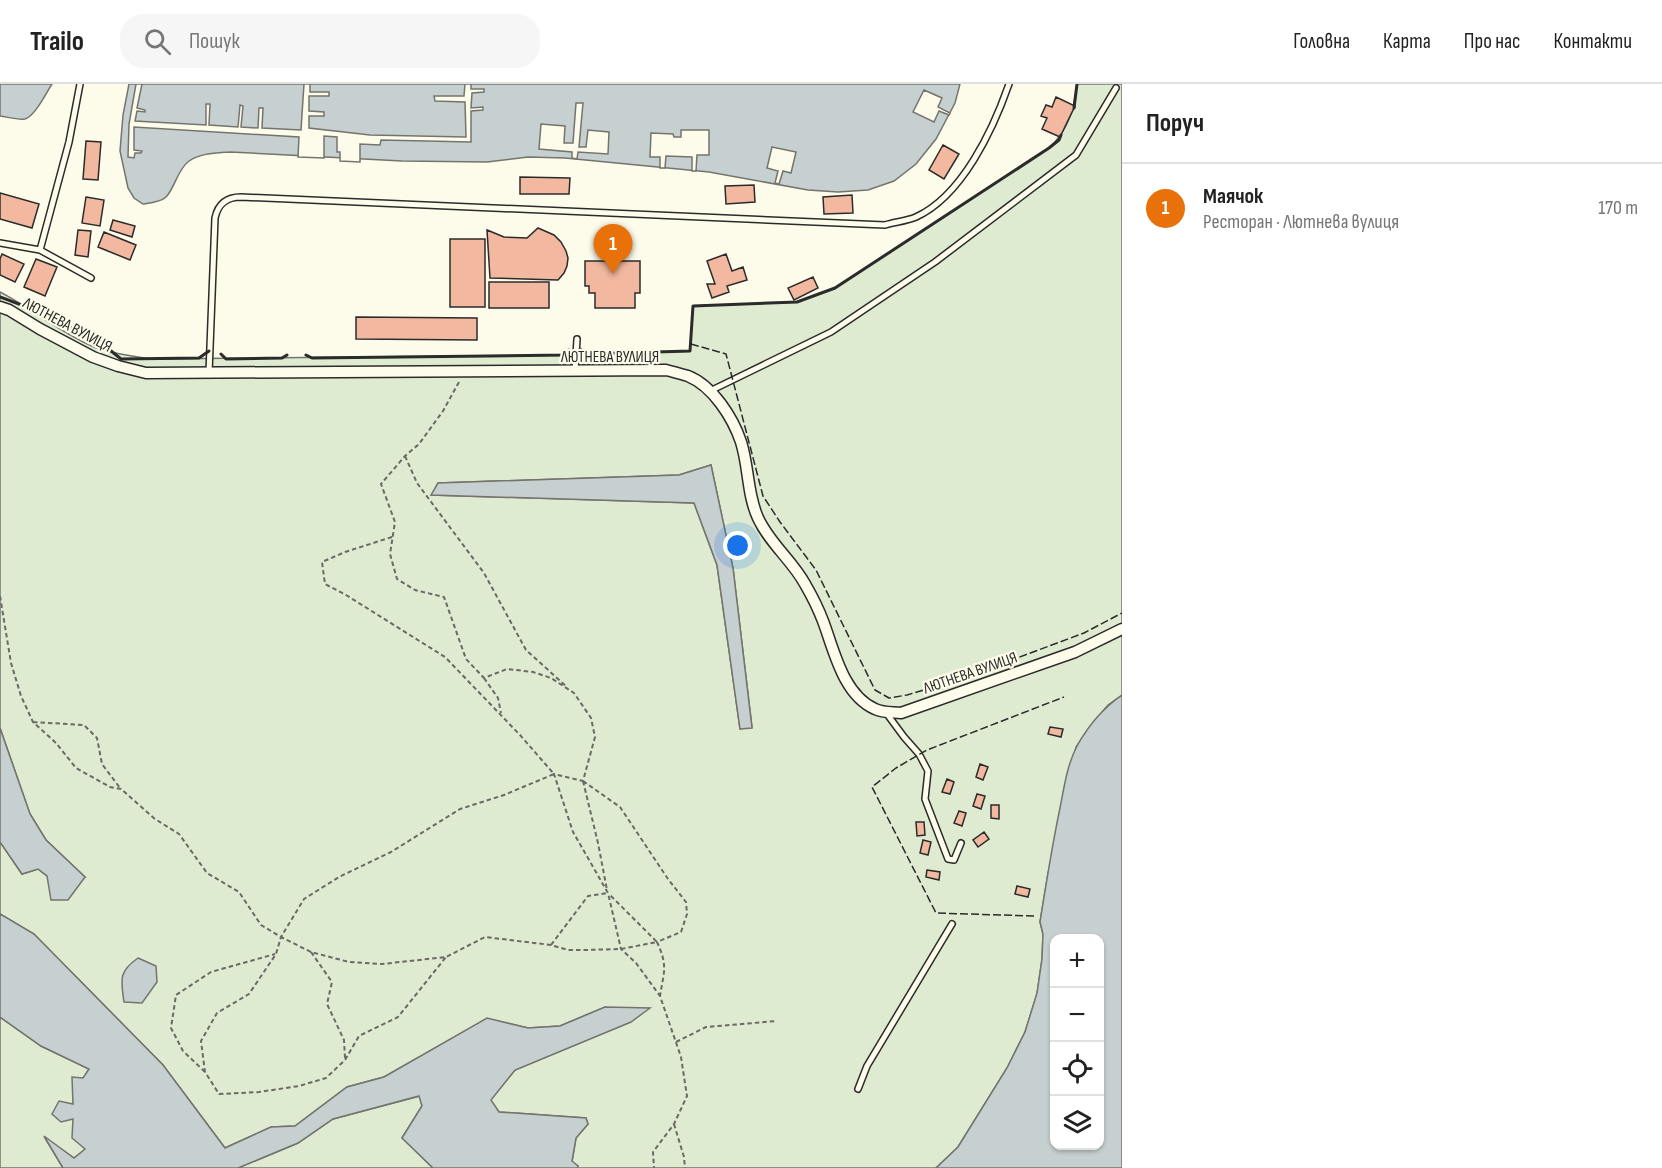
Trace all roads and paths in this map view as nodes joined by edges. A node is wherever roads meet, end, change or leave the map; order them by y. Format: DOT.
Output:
graph roads {
  1 [pos="80,84"];
  2 [pos="1009,84"];
  3 [pos="1116,88"];
  4 [pos="0,243"];
  5 [pos="40,250"];
  6 [pos="91,278"];
  7 [pos="0,307"];
  8 [pos="577,339"];
  9 [pos="575,371"];
  10 [pos="464,372"];
  11 [pos="209,373"];
  12 [pos="710,391"];
  13 [pos="405,456"];
  14 [pos="393,537"];
  15 [pos="0,596"];
  16 [pos="1122,629"];
  17 [pos="484,678"];
  18 [pos="574,693"];
  19 [pos="886,712"];
  20 [pos="502,716"];
  21 [pos="33,722"];
  22 [pos="554,774"];
  23 [pos="583,781"];
  24 [pos="121,789"];
  25 [pos="960,843"];
  26 [pos="608,893"];
  27 [pos="952,924"];
  28 [pos="281,937"];
  29 [pos="657,942"];
  30 [pos="551,945"];
  31 [pos="621,949"];
  32 [pos="311,952"];
  33 [pos="276,954"];
  34 [pos="446,957"];
  35 [pos="660,996"];
  36 [pos="777,1022"];
  37 [pos="676,1042"];
  38 [pos="345,1060"];
  39 [pos="205,1072"];
  40 [pos="858,1089"];
  41 [pos="675,1124"];
  42 [pos="654,1168"];
  43 [pos="685,1168"];
  1 -- 5 [label="lane"];
  2 -- 11 [label="lane"];
  3 -- 12 [label="lane"];
  4 -- 5 [label="lane"];
  5 -- 6 [label="lane"];
  7 -- 11 [label="street, ЛЮТНЕВА ВУЛИЦЯ"];
  8 -- 9 [label="lane"];
  9 -- 10 [label="street, ЛЮТНЕВА ВУЛИЦЯ"];
  9 -- 12 [label="street, ЛЮТНЕВА ВУЛИЦЯ"];
  10 -- 11 [label="street, ЛЮТНЕВА ВУЛИЦЯ"];
  10 -- 13 [label="path"];
  12 -- 19 [label="street, ЛЮТНЕВА ВУЛИЦЯ"];
  13 -- 14 [label="path"];
  13 -- 18 [label="path"];
  14 -- 17 [label="path"];
  14 -- 20 [label="path"];
  15 -- 21 [label="path"];
  16 -- 19 [label="street, ЛЮТНЕВА ВУЛИЦЯ"];
  17 -- 18 [label="path"];
  17 -- 20 [label="path"];
  18 -- 23 [label="path"];
  19 -- 25 [label="lane"];
  20 -- 22 [label="path"];
  21 -- 24 [label="path"];
  21 -- 24 [label="path"];
  22 -- 23 [label="path"];
  22 -- 26 [label="path"];
  22 -- 28 [label="path"];
  23 -- 26 [label="path"];
  23 -- 29 [label="path"];
  24 -- 28 [label="path"];
  26 -- 29 [label="path"];
  26 -- 30 [label="path"];
  26 -- 31 [label="path"];
  27 -- 40 [label="lane"];
  28 -- 32 [label="path"];
  28 -- 33 [label="path"];
  29 -- 31 [label="path"];
  29 -- 35 [label="path"];
  30 -- 31 [label="path"];
  30 -- 34 [label="path"];
  31 -- 35 [label="path"];
  32 -- 34 [label="path"];
  32 -- 38 [label="path"];
  33 -- 39 [label="path"];
  33 -- 39 [label="path"];
  34 -- 38 [label="path"];
  35 -- 37 [label="path"];
  36 -- 37 [label="path"];
  37 -- 41 [label="path"];
  38 -- 39 [label="path"];
  41 -- 42 [label="path"];
  41 -- 43 [label="path"];
}
